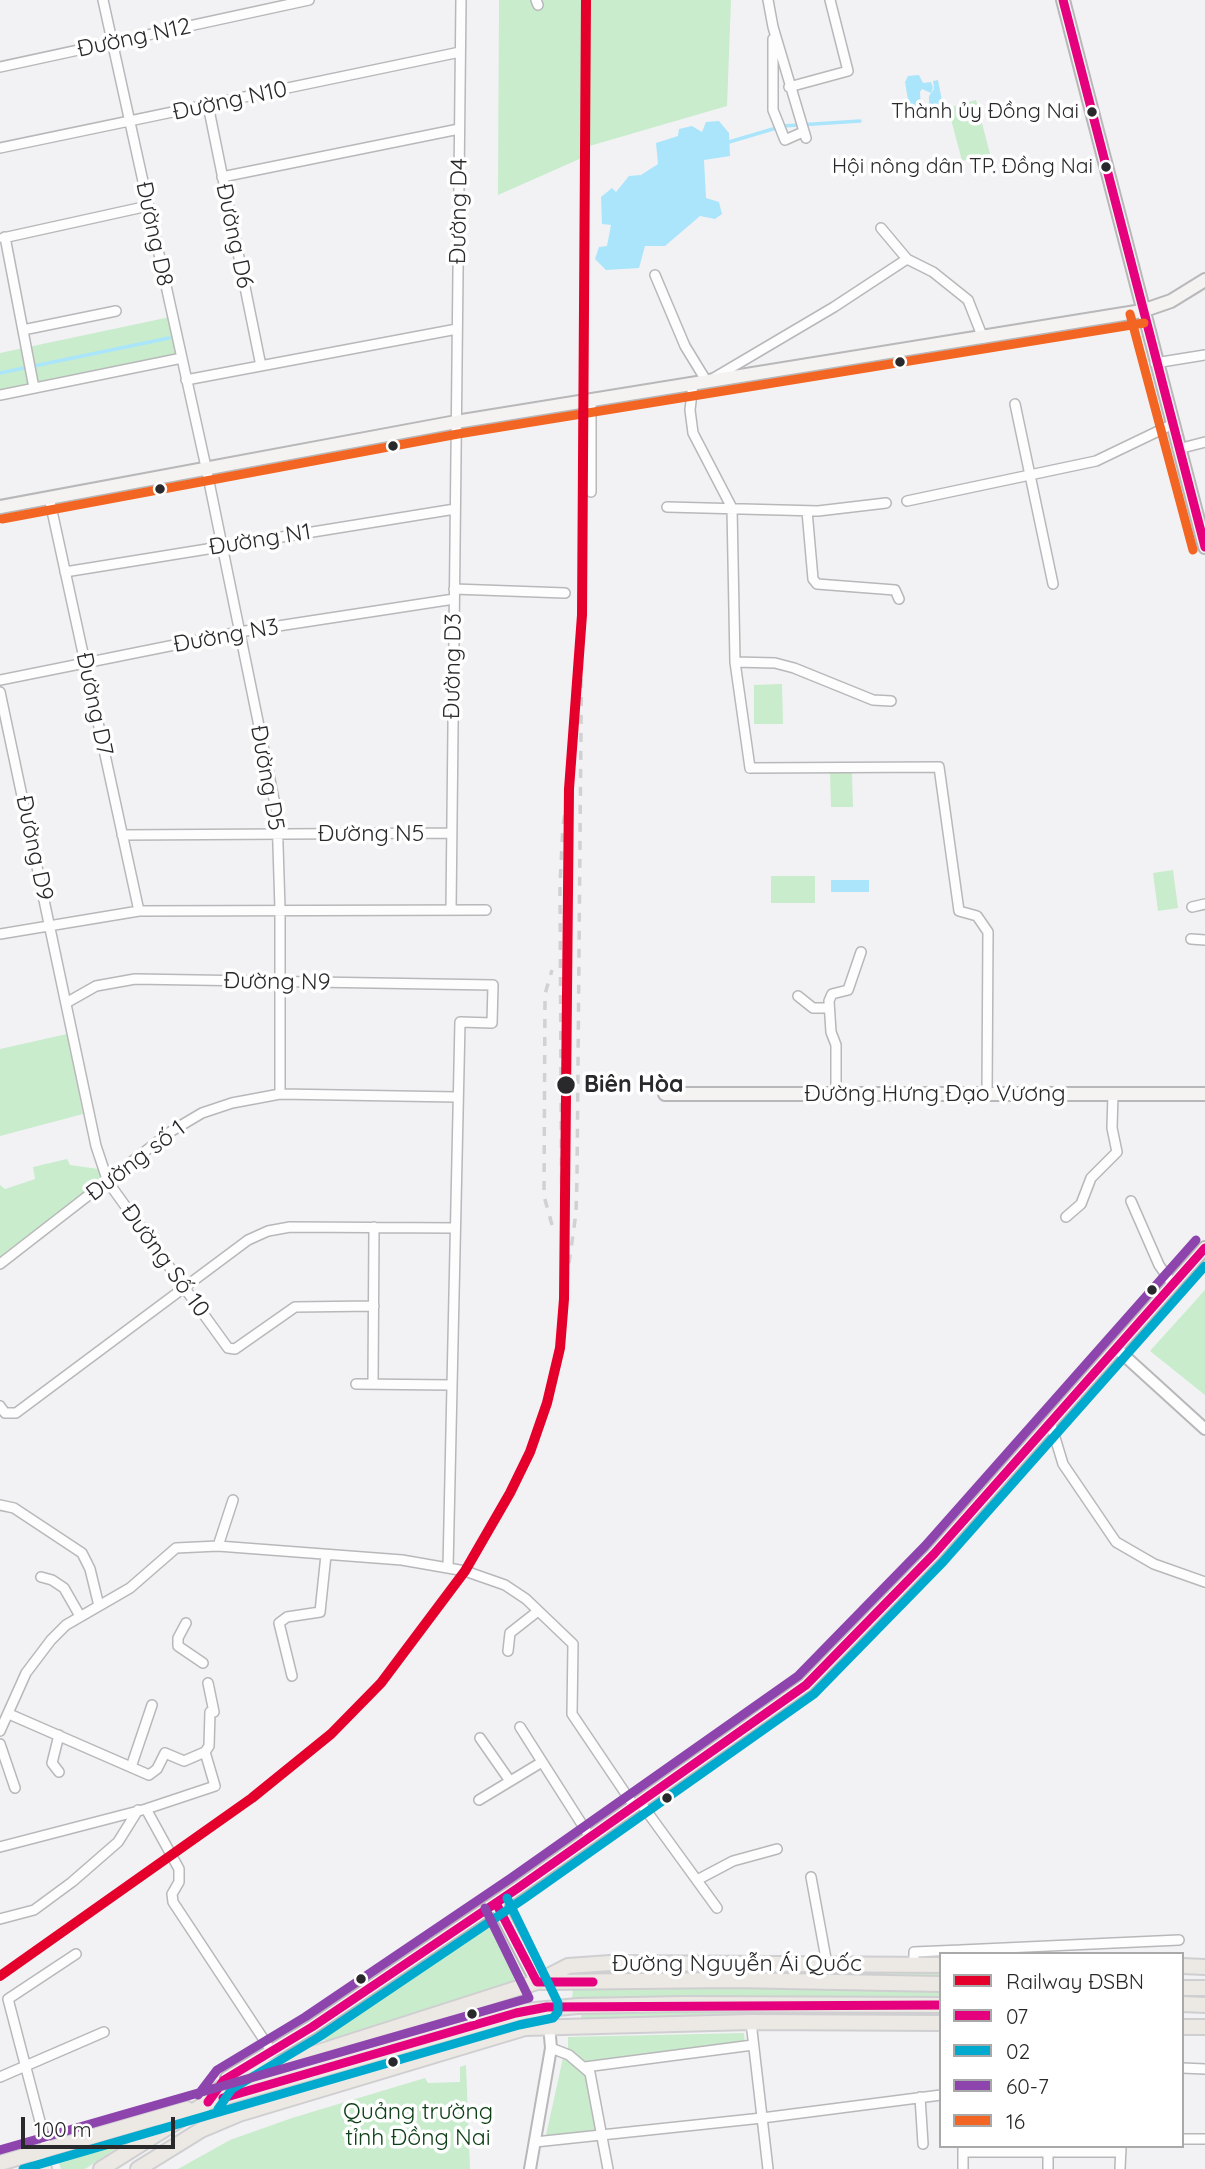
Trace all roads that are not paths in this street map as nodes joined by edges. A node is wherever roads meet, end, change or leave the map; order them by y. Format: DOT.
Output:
graph roads {
  1 [pos="103,0"];
  2 [pos="309,0"];
  3 [pos="461,0"];
  4 [pos="768,0"];
  5 [pos="830,0"];
  6 [pos="1063,0"];
  7 [pos="773,27"];
  8 [pos="112,43"];
  9 [pos="460,52"];
  10 [pos="0,67"];
  11 [pos="789,88"];
  12 [pos="208,105"];
  13 [pos="130,122"];
  14 [pos="459,130"];
  15 [pos="0,148"];
  16 [pos="222,177"];
  17 [pos="148,206"];
  18 [pos="881,228"];
  19 [pos="3,238"];
  20 [pos="907,260"];
  21 [pos="655,275"];
  22 [pos="1205,280"];
  23 [pos="116,311"];
  24 [pos="1142,311"];
  25 [pos="23,330"];
  26 [pos="457,330"];
  27 [pos="983,338"];
  28 [pos="1205,355"];
  29 [pos="181,358"];
  30 [pos="1155,363"];
  31 [pos="261,366"];
  32 [pos="186,380"];
  33 [pos="700,383"];
  34 [pos="34,388"];
  35 [pos="0,395"];
  36 [pos="591,401"];
  37 [pos="1015,404"];
  38 [pos="456,422"];
  39 [pos="1171,425"];
  40 [pos="1205,442"];
  41 [pos="1178,449"];
  42 [pos="206,467"];
  43 [pos="1029,478"];
  44 [pos="591,492"];
  45 [pos="49,497"];
  46 [pos="906,501"];
  47 [pos="886,503"];
  48 [pos="0,507"];
  49 [pos="667,507"];
  50 [pos="732,508"];
  51 [pos="455,509"];
  52 [pos="807,511"];
  53 [pos="222,547"];
  54 [pos="1205,547"];
  55 [pos="65,572"];
  56 [pos="1053,584"];
  57 [pos="454,589"];
  58 [pos="565,593"];
  59 [pos="454,599"];
  60 [pos="899,599"];
  61 [pos="239,632"];
  62 [pos="85,662"];
  63 [pos="734,662"];
  64 [pos="0,680"];
  65 [pos="0,692"];
  66 [pos="891,701"];
  67 [pos="451,833"];
  68 [pos="279,834"];
  69 [pos="122,835"];
  70 [pos="1205,904"];
  71 [pos="1192,906"];
  72 [pos="280,909"];
  73 [pos="451,910"];
  74 [pos="139,911"];
  75 [pos="486,911"];
  76 [pos="50,925"];
  77 [pos="0,934"];
  78 [pos="1191,939"];
  79 [pos="1205,940"];
  80 [pos="861,951"];
  81 [pos="280,983"];
  82 [pos="797,996"];
  83 [pos="66,1003"];
  84 [pos="829,1008"];
  85 [pos="279,1094"];
  86 [pos="665,1094"];
  87 [pos="836,1094"];
  88 [pos="987,1094"];
  89 [pos="1113,1094"];
  90 [pos="1205,1094"];
  91 [pos="457,1097"];
  92 [pos="108,1182"];
  93 [pos="1131,1201"];
  94 [pos="1066,1217"];
  95 [pos="374,1227"];
  96 [pos="454,1228"];
  97 [pos="1205,1248"];
  98 [pos="0,1264"];
  99 [pos="1173,1285"];
  100 [pos="184,1288"];
  101 [pos="374,1306"];
  102 [pos="1116,1349"];
  103 [pos="356,1384"];
  104 [pos="373,1384"];
  105 [pos="451,1385"];
  106 [pos="0,1406"];
  107 [pos="1050,1421"];
  108 [pos="1205,1429"];
  109 [pos="233,1500"];
  110 [pos="0,1505"];
  111 [pos="218,1546"];
  112 [pos="326,1555"];
  113 [pos="448,1568"];
  114 [pos="41,1577"];
  115 [pos="1205,1582"];
  116 [pos="99,1606"];
  117 [pos="538,1611"];
  118 [pos="80,1616"];
  119 [pos="186,1623"];
  120 [pos="508,1651"];
  121 [pos="203,1663"];
  122 [pos="292,1676"];
  123 [pos="208,1683"];
  124 [pos="152,1705"];
  125 [pos="9,1714"];
  126 [pos="520,1727"];
  127 [pos="0,1731"];
  128 [pos="59,1735"];
  129 [pos="480,1738"];
  130 [pos="0,1744"];
  131 [pos="205,1752"];
  132 [pos="542,1762"];
  133 [pos="131,1767"];
  134 [pos="58,1772"];
  135 [pos="510,1781"];
  136 [pos="15,1788"];
  137 [pos="479,1800"];
  138 [pos="637,1804"];
  139 [pos="142,1809"];
  140 [pos="590,1838"];
  141 [pos="0,1847"];
  142 [pos="777,1849"];
  143 [pos="811,1877"];
  144 [pos="696,1880"];
  145 [pos="496,1903"];
  146 [pos="717,1908"];
  147 [pos="0,1919"];
  148 [pos="1179,1940"];
  149 [pos="961,1952"];
  150 [pos="76,1954"];
  151 [pos="827,1964"];
  152 [pos="914,1965"];
  153 [pos="939,1965"];
  154 [pos="1184,1966"];
  155 [pos="1205,1967"];
  156 [pos="537,1982"];
  157 [pos="939,1984"];
  158 [pos="1184,1988"];
  159 [pos="1205,1988"];
  160 [pos="1184,2004"];
  161 [pos="939,2005"];
  162 [pos="1205,2005"];
  163 [pos="547,2007"];
  164 [pos="751,2022"];
  165 [pos="939,2023"];
  166 [pos="549,2025"];
  167 [pos="1184,2027"];
  168 [pos="1205,2028"];
  169 [pos="104,2032"];
  170 [pos="753,2045"];
  171 [pos="551,2048"];
  172 [pos="276,2058"];
  173 [pos="27,2066"];
  174 [pos="585,2067"];
  175 [pos="1184,2068"];
  176 [pos="1205,2069"];
  177 [pos="0,2077"];
  178 [pos="939,2095"];
  179 [pos="920,2097"];
  180 [pos="210,2098"];
  181 [pos="762,2118"];
  182 [pos="602,2135"];
  183 [pos="1184,2138"];
  184 [pos="1205,2139"];
  185 [pos="535,2142"];
  186 [pos="923,2144"];
  187 [pos="963,2149"];
  188 [pos="1048,2149"];
  189 [pos="1121,2149"];
  190 [pos="42,2153"];
  191 [pos="0,2163"];
  192 [pos="44,2169"];
  193 [pos="102,2169"];
  194 [pos="138,2169"];
  195 [pos="530,2169"];
  196 [pos="608,2169"];
  197 [pos="768,2169"];
  198 [pos="963,2169"];
  199 [pos="1048,2169"];
  200 [pos="1120,2169"];
  1 -- 8 [label="street, Đường D8"];
  2 -- 8 [label="street, Đường N12"];
  3 -- 9 [label="street, Đường D4"];
  4 -- 7 [label="street"];
  5 -- 11 [label="street"];
  6 -- 24 [label="main road"];
  7 -- 11 [label="street"];
  7 -- 11 [label="street"];
  8 -- 10 [label="street, Đường N12"];
  8 -- 13 [label="street, Đường D8"];
  9 -- 12 [label="street, Đường N10"];
  9 -- 14 [label="street, Đường D4"];
  12 -- 13 [label="street, Đường N10"];
  12 -- 16 [label="street, Đường D6"];
  13 -- 15 [label="street, Đường N10"];
  13 -- 17 [label="street, Đường D8"];
  14 -- 16 [label="street"];
  14 -- 26 [label="street, Đường D4"];
  16 -- 31 [label="street, Đường D6"];
  17 -- 19 [label="street"];
  17 -- 29 [label="street, Đường D8"];
  18 -- 20 [label="street"];
  19 -- 25 [label="street"];
  20 -- 27 [label="street"];
  20 -- 33 [label="street"];
  21 -- 33 [label="street"];
  22 -- 24 [label="main road"];
  23 -- 25 [label="street"];
  24 -- 27 [label="main road"];
  24 -- 30 [label="main road"];
  25 -- 34 [label="street"];
  26 -- 31 [label="street"];
  26 -- 38 [label="street, Đường D4"];
  27 -- 33 [label="main road"];
  28 -- 30 [label="street"];
  29 -- 32 [label="street, Đường D8"];
  29 -- 34 [label="street"];
  30 -- 39 [label="main road"];
  31 -- 32 [label="street"];
  32 -- 42 [label="street, Đường D8"];
  33 -- 36 [label="main road"];
  33 -- 50 [label="street"];
  34 -- 35 [label="street"];
  36 -- 38 [label="main road"];
  36 -- 44 [label="street"];
  37 -- 43 [label="street"];
  38 -- 42 [label="main road"];
  38 -- 51 [label="street, Đường D3"];
  39 -- 41 [label="main road"];
  39 -- 43 [label="street"];
  40 -- 41 [label="street"];
  41 -- 54 [label="main road"];
  42 -- 45 [label="main road"];
  42 -- 53 [label="street, Đường D5"];
  43 -- 46 [label="street"];
  43 -- 56 [label="street"];
  45 -- 48 [label="main road"];
  45 -- 55 [label="street, Đường D7"];
  47 -- 52 [label="street"];
  49 -- 50 [label="street"];
  50 -- 52 [label="street"];
  50 -- 63 [label="street"];
  51 -- 53 [label="street, Đường N1"];
  51 -- 57 [label="street, Đường D3"];
  52 -- 60 [label="street"];
  53 -- 55 [label="street, Đường N1"];
  53 -- 61 [label="street, Đường D5"];
  55 -- 62 [label="street, Đường D7"];
  57 -- 58 [label="street"];
  57 -- 59 [label="street, Đường D3"];
  59 -- 61 [label="street, Đường N3"];
  59 -- 67 [label="street, Đường D3"];
  61 -- 62 [label="street, Đường N3"];
  61 -- 68 [label="street, Đường D5"];
  62 -- 64 [label="street, Đường N3"];
  62 -- 69 [label="street, Đường D7"];
  63 -- 66 [label="street"];
  63 -- 88 [label="street"];
  65 -- 76 [label="street, Đường D9"];
  67 -- 68 [label="street, Đường N5"];
  67 -- 73 [label="street, Đường D3"];
  68 -- 69 [label="street, Đường N5"];
  68 -- 72 [label="street, Đường D5"];
  69 -- 74 [label="street, Đường D7"];
  70 -- 71 [label="street"];
  72 -- 73 [label="street"];
  72 -- 74 [label="street"];
  72 -- 81 [label="street, Đường D5"];
  73 -- 75 [label="street"];
  74 -- 76 [label="street"];
  76 -- 77 [label="street"];
  76 -- 83 [label="street, Đường D9"];
  78 -- 79 [label="street"];
  80 -- 84 [label="street"];
  81 -- 83 [label="street, Đường N9"];
  81 -- 85 [label="street, Đường D5"];
  81 -- 91 [label="street, Đường N9"];
  82 -- 84 [label="street"];
  83 -- 92 [label="street, Đường Số 10"];
  84 -- 87 [label="street"];
  85 -- 91 [label="street, Đường số 1"];
  85 -- 92 [label="street, Đường số 1"];
  86 -- 87 [label="main road, Đường Hưng Đạo Vương"];
  87 -- 88 [label="main road, Đường Hưng Đạo Vương"];
  88 -- 89 [label="main road, Đường Hưng Đạo Vương"];
  89 -- 90 [label="main road, Đường Hưng Đạo Vương"];
  89 -- 94 [label="street"];
  91 -- 96 [label="street"];
  92 -- 98 [label="street, Đường số 1"];
  92 -- 100 [label="street, Đường Số 10"];
  93 -- 99 [label="street"];
  95 -- 96 [label="street"];
  95 -- 100 [label="street"];
  95 -- 101 [label="street"];
  96 -- 105 [label="street"];
  97 -- 99 [label="main road"];
  99 -- 102 [label="main road"];
  100 -- 101 [label="street, Đường Số 10"];
  100 -- 106 [label="street"];
  101 -- 104 [label="street"];
  102 -- 107 [label="main road"];
  102 -- 108 [label="street"];
  103 -- 104 [label="street"];
  104 -- 105 [label="street"];
  105 -- 113 [label="street"];
  107 -- 115 [label="street"];
  107 -- 138 [label="main road"];
  109 -- 111 [label="street"];
  110 -- 116 [label="street"];
  111 -- 112 [label="street"];
  111 -- 116 [label="street"];
  112 -- 113 [label="street"];
  112 -- 122 [label="street"];
  113 -- 117 [label="street"];
  114 -- 118 [label="street"];
  116 -- 118 [label="street"];
  117 -- 120 [label="street"];
  117 -- 138 [label="street"];
  118 -- 125 [label="street"];
  119 -- 121 [label="street"];
  123 -- 131 [label="street"];
  124 -- 133 [label="street"];
  125 -- 127 [label="street"];
  125 -- 128 [label="street"];
  126 -- 132 [label="street"];
  128 -- 133 [label="street"];
  128 -- 134 [label="street"];
  129 -- 135 [label="street"];
  130 -- 136 [label="street"];
  131 -- 133 [label="street"];
  131 -- 139 [label="street"];
  132 -- 135 [label="street"];
  132 -- 140 [label="street"];
  135 -- 137 [label="street"];
  138 -- 140 [label="main road"];
  138 -- 144 [label="street"];
  139 -- 141 [label="street"];
  139 -- 147 [label="street"];
  139 -- 172 [label="street"];
  140 -- 145 [label="main road"];
  142 -- 144 [label="street"];
  143 -- 151 [label="street"];
  144 -- 146 [label="street"];
  145 -- 156 [label="main road"];
  145 -- 172 [label="main road"];
  148 -- 149 [label="street"];
  149 -- 152 [label="street"];
  150 -- 173 [label="street"];
  151 -- 152 [label="main road, Đường Nguyễn Ái Quốc"];
  151 -- 156 [label="main road, Đường Nguyễn Ái Quốc"];
  152 -- 153 [label="main road, Đường Nguyễn Ái Quốc"];
  154 -- 155 [label="main road"];
  156 -- 157 [label="main road, Đường Nguyễn Ái Quốc"];
  156 -- 163 [label="main road"];
  156 -- 172 [label="main road, Đường Nguyễn Ái Quốc"];
  158 -- 159 [label="main road"];
  160 -- 162 [label="main road"];
  161 -- 163 [label="main road, Đường Nguyễn Ái Quốc"];
  163 -- 166 [label="main road"];
  163 -- 180 [label="main road, Đường Nguyễn Ái Quốc"];
  164 -- 165 [label="main road"];
  164 -- 166 [label="main road"];
  164 -- 170 [label="street"];
  166 -- 171 [label="street"];
  166 -- 194 [label="main road"];
  167 -- 168 [label="main road"];
  169 -- 173 [label="street"];
  170 -- 174 [label="street"];
  170 -- 181 [label="street"];
  171 -- 174 [label="street"];
  171 -- 185 [label="street"];
  172 -- 180 [label="main road, Đường Nguyễn Ái Quốc"];
  173 -- 177 [label="street"];
  173 -- 190 [label="street"];
  174 -- 182 [label="street"];
  175 -- 176 [label="street"];
  178 -- 179 [label="street"];
  179 -- 181 [label="street"];
  179 -- 186 [label="street"];
  180 -- 190 [label="main road"];
  180 -- 193 [label="main road, Đường Nguyễn Ái Quốc"];
  181 -- 182 [label="street"];
  181 -- 197 [label="street"];
  182 -- 185 [label="street"];
  182 -- 196 [label="street"];
  183 -- 184 [label="street"];
  185 -- 195 [label="street"];
  187 -- 188 [label="street"];
  187 -- 198 [label="street"];
  188 -- 189 [label="street"];
  188 -- 199 [label="street"];
  189 -- 200 [label="street"];
  190 -- 191 [label="main road"];
  190 -- 192 [label="main road"];
}
